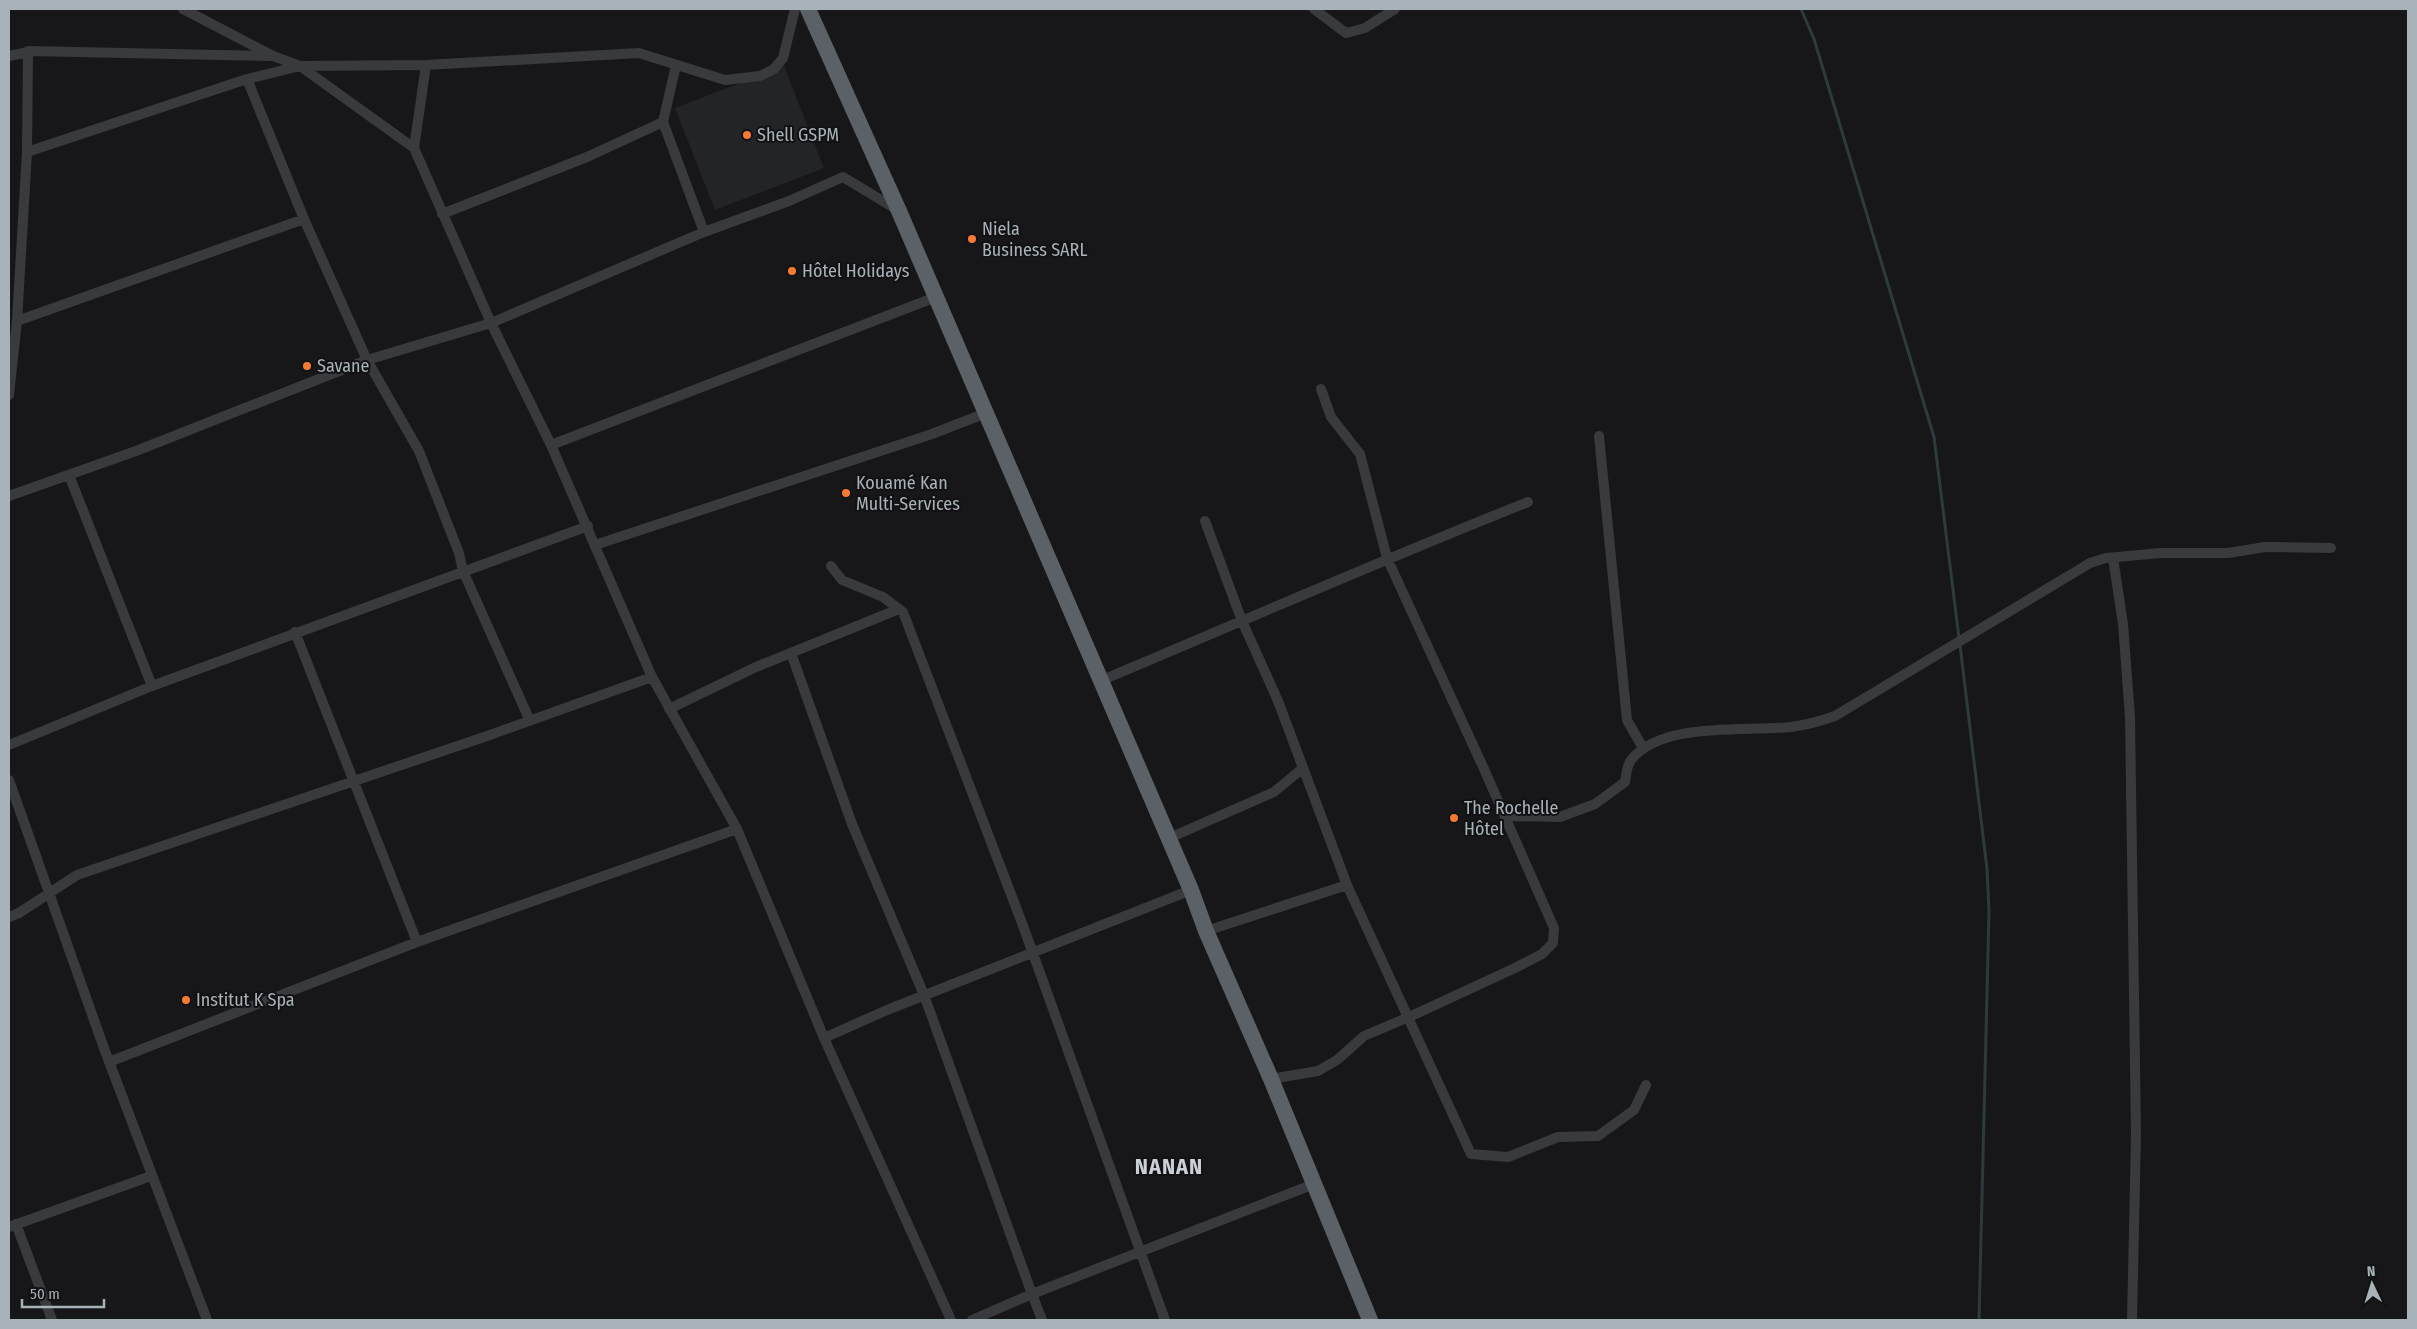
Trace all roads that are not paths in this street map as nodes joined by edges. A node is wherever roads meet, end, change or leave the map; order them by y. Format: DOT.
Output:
graph roads {
  1 [pos="183,9"];
  2 [pos="795,9"];
  3 [pos="808,9"];
  4 [pos="1314,9"];
  5 [pos="1395,9"];
  6 [pos="28,52"];
  7 [pos="9,56"];
  8 [pos="273,56"];
  9 [pos="300,66"];
  10 [pos="426,66"];
  11 [pos="676,66"];
  12 [pos="247,79"];
  13 [pos="663,122"];
  14 [pos="414,148"];
  15 [pos="27,152"];
  16 [pos="900,211"];
  17 [pos="442,214"];
  18 [pos="304,219"];
  19 [pos="704,232"];
  20 [pos="936,297"];
  21 [pos="17,321"];
  22 [pos="491,323"];
  23 [pos="367,360"];
  24 [pos="1321,389"];
  25 [pos="9,395"];
  26 [pos="986,414"];
  27 [pos="1599,436"];
  28 [pos="551,445"];
  29 [pos="69,475"];
  30 [pos="9,496"];
  31 [pos="1528,502"];
  32 [pos="1205,521"];
  33 [pos="588,526"];
  34 [pos="595,545"];
  35 [pos="2330,548"];
  36 [pos="1387,558"];
  37 [pos="2113,558"];
  38 [pos="831,566"];
  39 [pos="463,570"];
  40 [pos="899,609"];
  41 [pos="1242,621"];
  42 [pos="295,632"];
  43 [pos="791,653"];
  44 [pos="652,677"];
  45 [pos="1100,681"];
  46 [pos="152,686"];
  47 [pos="669,709"];
  48 [pos="530,720"];
  49 [pos="9,745"];
  50 [pos="1643,748"];
  51 [pos="1303,768"];
  52 [pos="9,780"];
  53 [pos="355,781"];
  54 [pos="1505,816"];
  55 [pos="737,830"];
  56 [pos="1167,839"];
  57 [pos="1347,885"];
  58 [pos="1191,890"];
  59 [pos="48,892"];
  60 [pos="9,917"];
  61 [pos="1206,931"];
  62 [pos="417,942"];
  63 [pos="1033,954"];
  64 [pos="924,995"];
  65 [pos="1410,1017"];
  66 [pos="824,1038"];
  67 [pos="109,1062"];
  68 [pos="1271,1079"];
  69 [pos="1646,1085"];
  70 [pos="151,1176"];
  71 [pos="1314,1184"];
  72 [pos="12,1226"];
  73 [pos="1140,1250"];
  74 [pos="1032,1294"];
  75 [pos="52,1320"];
  76 [pos="207,1320"];
  77 [pos="951,1320"];
  78 [pos="972,1320"];
  79 [pos="1042,1320"];
  80 [pos="1165,1320"];
  81 [pos="1370,1320"];
  82 [pos="2132,1320"];
  1 -- 8 [label="street"];
  2 -- 11 [label="street"];
  3 -- 16 [label="highway"];
  4 -- 5 [label="street"];
  6 -- 7 [label="street"];
  6 -- 8 [label="street"];
  6 -- 15 [label="street"];
  8 -- 9 [label="street"];
  9 -- 10 [label="street"];
  9 -- 12 [label="street"];
  9 -- 14 [label="street"];
  10 -- 11 [label="street"];
  10 -- 14 [label="street"];
  11 -- 13 [label="street"];
  12 -- 15 [label="street"];
  12 -- 18 [label="street"];
  13 -- 17 [label="street"];
  13 -- 19 [label="street"];
  14 -- 17 [label="street"];
  15 -- 21 [label="street"];
  16 -- 19 [label="street"];
  16 -- 20 [label="highway"];
  17 -- 22 [label="street"];
  18 -- 21 [label="street"];
  18 -- 23 [label="street"];
  19 -- 22 [label="street"];
  20 -- 26 [label="highway"];
  20 -- 28 [label="street"];
  21 -- 25 [label="street"];
  22 -- 23 [label="street"];
  22 -- 28 [label="street"];
  23 -- 29 [label="street"];
  23 -- 39 [label="street"];
  24 -- 36 [label="street"];
  26 -- 34 [label="street"];
  26 -- 45 [label="highway"];
  27 -- 50 [label="street"];
  28 -- 33 [label="street"];
  29 -- 30 [label="street"];
  29 -- 46 [label="street"];
  31 -- 36 [label="street"];
  32 -- 41 [label="street"];
  33 -- 34 [label="street"];
  33 -- 39 [label="street"];
  34 -- 44 [label="street"];
  35 -- 37 [label="street"];
  36 -- 41 [label="street"];
  36 -- 54 [label="street"];
  37 -- 50 [label="street"];
  37 -- 82 [label="street"];
  38 -- 40 [label="street"];
  39 -- 42 [label="street"];
  39 -- 48 [label="street"];
  40 -- 43 [label="street"];
  40 -- 63 [label="street"];
  41 -- 45 [label="street"];
  41 -- 51 [label="street"];
  42 -- 46 [label="street"];
  42 -- 53 [label="street"];
  43 -- 47 [label="street"];
  43 -- 64 [label="street"];
  44 -- 47 [label="street"];
  44 -- 48 [label="street"];
  45 -- 56 [label="highway"];
  46 -- 49 [label="street"];
  47 -- 55 [label="street"];
  48 -- 53 [label="street"];
  50 -- 54 [label="street"];
  51 -- 56 [label="street"];
  51 -- 57 [label="street"];
  52 -- 59 [label="street"];
  53 -- 59 [label="street"];
  53 -- 62 [label="street"];
  54 -- 65 [label="street"];
  55 -- 62 [label="street"];
  55 -- 66 [label="street"];
  56 -- 58 [label="highway"];
  57 -- 61 [label="street"];
  57 -- 65 [label="street"];
  58 -- 61 [label="highway"];
  58 -- 63 [label="street"];
  59 -- 60 [label="street"];
  59 -- 67 [label="street"];
  61 -- 68 [label="highway"];
  62 -- 67 [label="street"];
  63 -- 64 [label="street"];
  63 -- 73 [label="street"];
  64 -- 66 [label="street"];
  64 -- 74 [label="street"];
  65 -- 68 [label="street"];
  65 -- 69 [label="street"];
  66 -- 77 [label="street"];
  67 -- 70 [label="street"];
  68 -- 71 [label="highway"];
  70 -- 72 [label="street"];
  70 -- 76 [label="street"];
  71 -- 73 [label="street"];
  71 -- 81 [label="highway"];
  72 -- 75 [label="street"];
  73 -- 74 [label="street"];
  73 -- 80 [label="street"];
  74 -- 78 [label="street"];
  74 -- 79 [label="street"];
}
